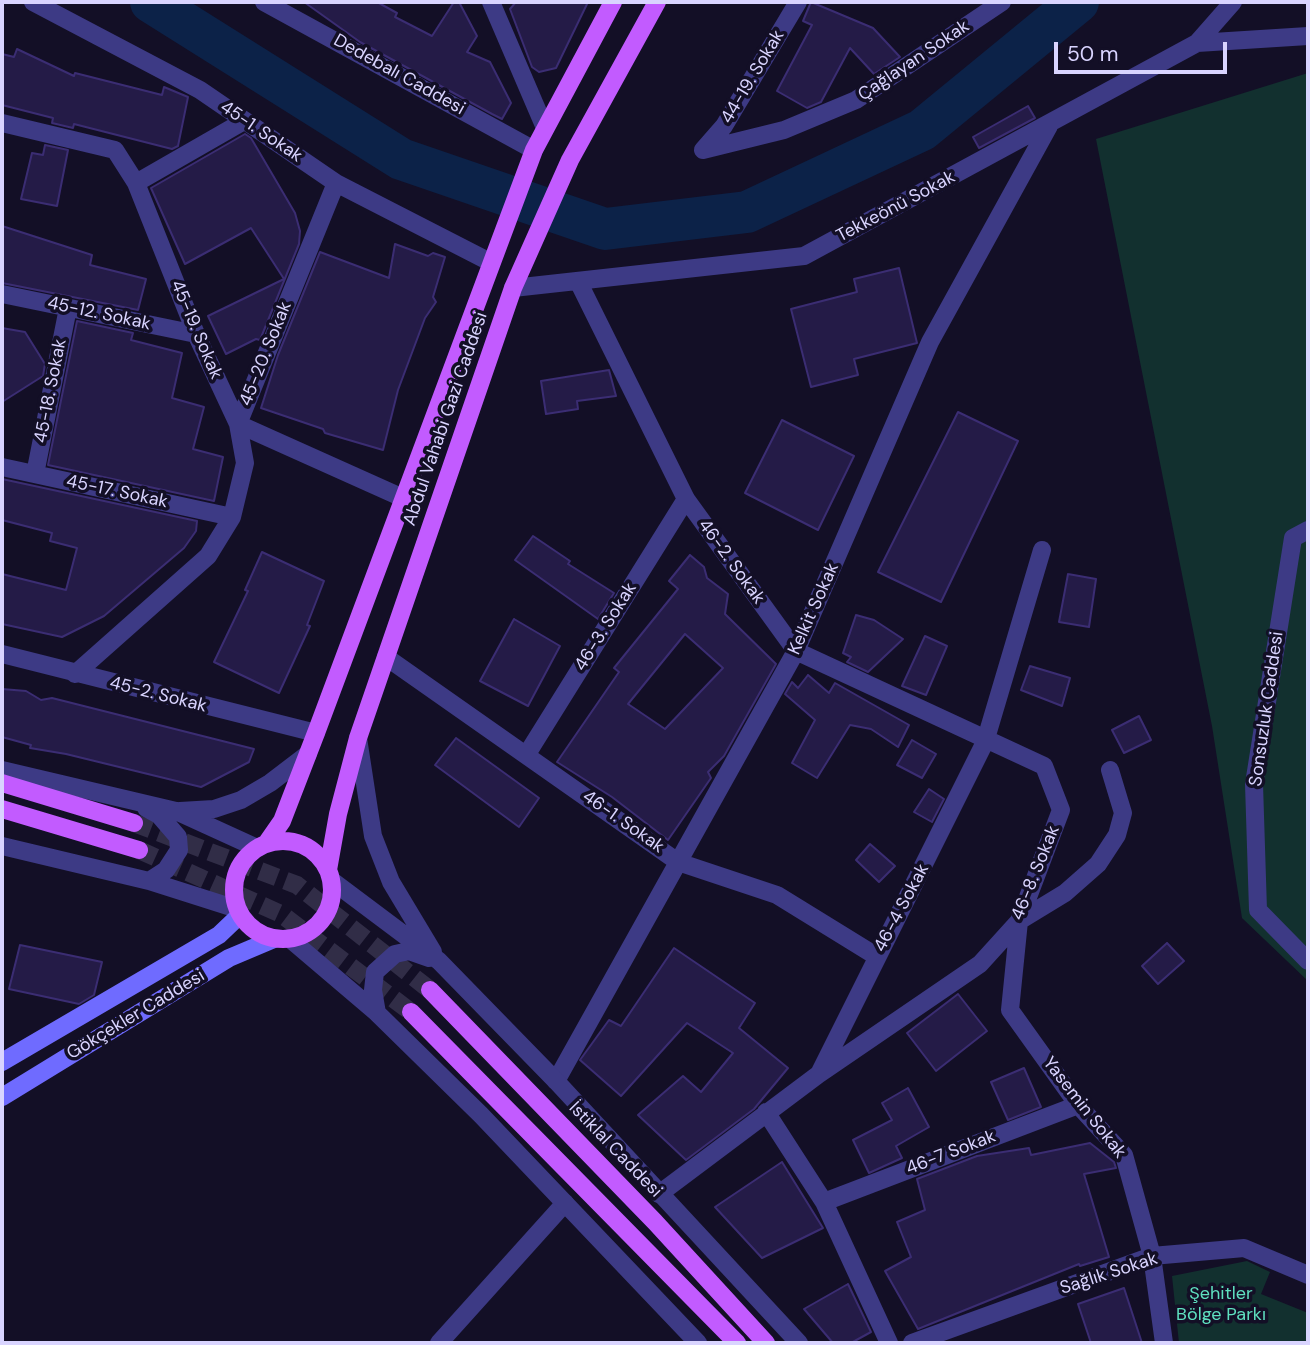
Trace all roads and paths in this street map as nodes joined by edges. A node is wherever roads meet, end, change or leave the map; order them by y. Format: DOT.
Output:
graph roads {
  1 [pos="33,2"];
  2 [pos="264,2"];
  3 [pos="491,2"];
  4 [pos="613,2"];
  5 [pos="657,2"];
  6 [pos="798,2"];
  7 [pos="1002,2"];
  8 [pos="1233,2"];
  9 [pos="294,8"];
  10 [pos="1308,36"];
  11 [pos="1197,43"];
  12 [pos="244,121"];
  13 [pos="2,122"];
  14 [pos="1049,126"];
  15 [pos="545,128"];
  16 [pos="534,150"];
  17 [pos="703,150"];
  18 [pos="136,183"];
  19 [pos="336,183"];
  20 [pos="490,262"];
  21 [pos="578,281"];
  22 [pos="513,288"];
  23 [pos="2,294"];
  24 [pos="68,308"];
  25 [pos="196,334"];
  26 [pos="238,424"];
  27 [pos="2,467"];
  28 [pos="35,474"];
  29 [pos="403,498"];
  30 [pos="686,499"];
  31 [pos="232,517"];
  32 [pos="1308,530"];
  33 [pos="1042,550"];
  34 [pos="796,651"];
  35 [pos="2,654"];
  36 [pos="386,657"];
  37 [pos="75,674"];
  38 [pos="316,733"];
  39 [pos="358,738"];
  40 [pos="985,742"];
  41 [pos="308,754"];
  42 [pos="527,754"];
  43 [pos="2,770"];
  44 [pos="1110,770"];
  45 [pos="2,783"];
  46 [pos="137,803"];
  47 [pos="2,810"];
  48 [pos="176,811"];
  49 [pos="134,823"];
  50 [pos="2,846"];
  51 [pos="261,846"];
  52 [pos="139,850"];
  53 [pos="678,862"];
  54 [pos="330,875"];
  55 [pos="149,881"];
  56 [pos="239,912"];
  57 [pos="1019,921"];
  58 [pos="282,939"];
  59 [pos="876,956"];
  60 [pos="439,961"];
  61 [pos="1308,961"];
  62 [pos="430,990"];
  63 [pos="411,1012"];
  64 [pos="377,1013"];
  65 [pos="2,1062"];
  66 [pos="819,1074"];
  67 [pos="556,1082"];
  68 [pos="2,1097"];
  69 [pos="1078,1105"];
  70 [pos="766,1112"];
  71 [pos="659,1194"];
  72 [pos="824,1202"];
  73 [pos="565,1203"];
  74 [pos="1152,1256"];
  75 [pos="1308,1275"];
  76 [pos="439,1343"];
  77 [pos="698,1343"];
  78 [pos="737,1343"];
  79 [pos="766,1343"];
  80 [pos="799,1343"];
  81 [pos="889,1343"];
  82 [pos="912,1343"];
  83 [pos="1164,1343"];
  1 -- 12 [label="street, 45-1. Sokak"];
  2 -- 9 [label="street, Dedebalı Caddesi"];
  3 -- 15 [label="street"];
  4 -- 15 [label="main road, Abdul Vahabi Gazi Caddesi"];
  5 -- 22 [label="main road, Abdul Vahabi Gazi Caddesi"];
  6 -- 17 [label="street, 44-19. Sokak"];
  7 -- 17 [label="street, Çağlayan Sokak"];
  8 -- 11 [label="street, Tekkeönü Sokak"];
  9 -- 16 [label="street, Dedebalı Caddesi"];
  10 -- 11 [label="street"];
  11 -- 14 [label="street, Tekkeönü Sokak"];
  12 -- 18 [label="street"];
  12 -- 19 [label="street, 45-1. Sokak"];
  13 -- 18 [label="street, 45-19. Sokak"];
  14 -- 21 [label="street, Tekkeönü Sokak"];
  14 -- 34 [label="street, Kelkit Sokak"];
  15 -- 16 [label="main road, Abdul Vahabi Gazi Caddesi"];
  16 -- 20 [label="main road, Abdul Vahabi Gazi Caddesi"];
  18 -- 25 [label="street, 45-19. Sokak"];
  19 -- 20 [label="street, 45-1. Sokak"];
  19 -- 26 [label="street, 45-20. Sokak"];
  20 -- 29 [label="main road, Abdul Vahabi Gazi Caddesi"];
  21 -- 22 [label="street, Tekkeönü Sokak"];
  21 -- 30 [label="street, 46-2. Sokak"];
  22 -- 36 [label="main road, Abdul Vahabi Gazi Caddesi"];
  23 -- 24 [label="street, 45-12. Sokak"];
  24 -- 25 [label="street, 45-12. Sokak"];
  24 -- 28 [label="street, 45-18. Sokak"];
  25 -- 26 [label="street, 45-19. Sokak"];
  26 -- 29 [label="street"];
  26 -- 31 [label="street, 45-20. Sokak"];
  27 -- 28 [label="street, 45-17. Sokak"];
  28 -- 31 [label="street, 45-17. Sokak"];
  29 -- 38 [label="main road, Abdul Vahabi Gazi Caddesi"];
  30 -- 34 [label="street, 46-2. Sokak"];
  30 -- 42 [label="street, 46-3. Sokak"];
  31 -- 37 [label="street, 45-20. Sokak"];
  32 -- 61 [label="street, Sonsuzluk Caddesi"];
  33 -- 40 [label="street, 46-4 Sokak"];
  34 -- 40 [label="street, 46-2. Sokak"];
  34 -- 53 [label="street, Kelkit Sokak"];
  35 -- 37 [label="street, 45-2. Sokak"];
  36 -- 39 [label="main road, Abdul Vahabi Gazi Caddesi"];
  36 -- 42 [label="street, 46-1. Sokak"];
  37 -- 38 [label="street, 45-2. Sokak"];
  38 -- 41 [label="main road, Abdul Vahabi Gazi Caddesi"];
  39 -- 54 [label="main road, Abdul Vahabi Gazi Caddesi"];
  39 -- 60 [label="street"];
  40 -- 57 [label="street, 46-8. Sokak"];
  40 -- 59 [label="street, 46-4 Sokak"];
  41 -- 48 [label="street"];
  41 -- 51 [label="main road, Abdul Vahabi Gazi Caddesi"];
  42 -- 53 [label="street, 46-1. Sokak"];
  43 -- 46 [label="street"];
  44 -- 57 [label="street"];
  45 -- 49 [label="main road"];
  46 -- 48 [label="street"];
  46 -- 55 [label="street"];
  47 -- 52 [label="main road"];
  48 -- 51 [label="street"];
  50 -- 55 [label="street"];
  51 -- 54 [label="main road"];
  51 -- 56 [label="main road"];
  53 -- 59 [label="street, 46-1. Sokak"];
  53 -- 67 [label="street, Kelkit Sokak"];
  54 -- 58 [label="main road"];
  54 -- 60 [label="street"];
  55 -- 56 [label="street"];
  56 -- 58 [label="main road"];
  56 -- 65 [label="main road, Gökçekler Caddesi"];
  57 -- 66 [label="street, 46-8. Sokak"];
  57 -- 69 [label="street, Yasemin Sokak"];
  58 -- 64 [label="street"];
  58 -- 68 [label="main road, Gökçekler Caddesi"];
  59 -- 66 [label="street, 46-4 Sokak"];
  60 -- 64 [label="street"];
  60 -- 67 [label="street"];
  62 -- 79 [label="main road, İstiklal Caddesi"];
  63 -- 78 [label="main road"];
  64 -- 73 [label="street"];
  66 -- 70 [label="street, 46-4 Sokak"];
  67 -- 71 [label="street"];
  69 -- 72 [label="street, 46-7 Sokak"];
  69 -- 74 [label="street, Yasemin Sokak"];
  70 -- 71 [label="street, 46-4 Sokak"];
  70 -- 72 [label="street"];
  71 -- 80 [label="street"];
  72 -- 81 [label="street"];
  73 -- 76 [label="street"];
  73 -- 77 [label="street"];
  74 -- 75 [label="street, Sağlık Sokak"];
  74 -- 82 [label="street, Sağlık Sokak"];
  74 -- 83 [label="street, Yasemin Sokak"];
}
